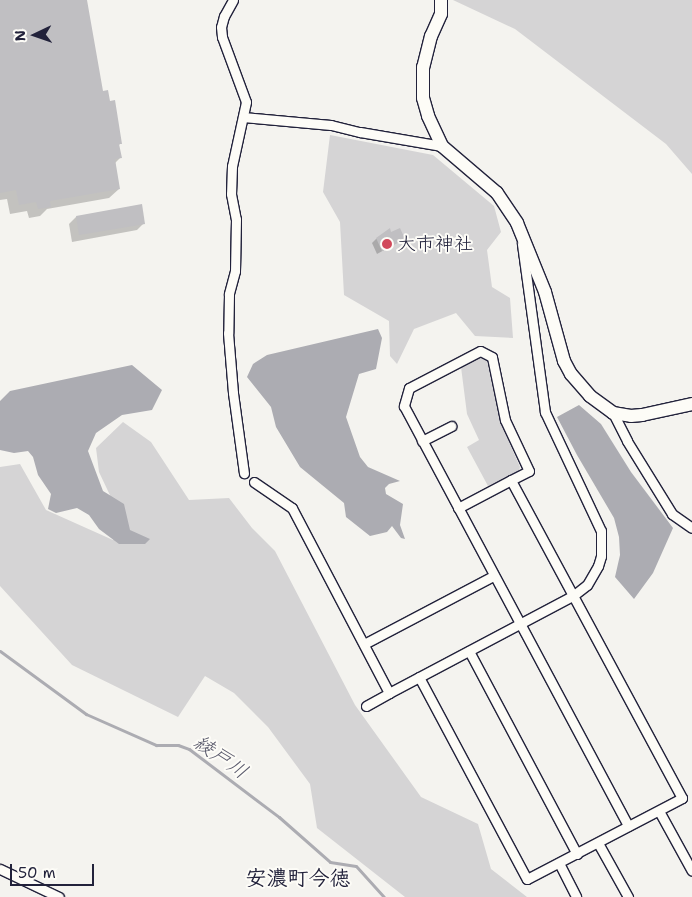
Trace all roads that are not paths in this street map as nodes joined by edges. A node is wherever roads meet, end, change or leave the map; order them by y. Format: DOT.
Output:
graph roads {
  1 [pos="441,0"];
  2 [pos="231,1"];
  3 [pos="243,117"];
  4 [pos="442,146"];
  5 [pos="522,239"];
  6 [pos="692,404"];
  7 [pos="613,414"];
  8 [pos="451,426"];
  9 [pos="422,440"];
  10 [pos="244,473"];
  11 [pos="511,480"];
  12 [pos="254,482"];
  13 [pos="458,508"];
  14 [pos="692,528"];
  15 [pos="493,576"];
  16 [pos="574,595"];
  17 [pos="520,623"];
  18 [pos="364,644"];
  19 [pos="469,651"];
  20 [pos="419,677"];
  21 [pos="389,693"];
  22 [pos="366,706"];
  23 [pos="659,810"];
  24 [pos="628,826"];
  25 [pos="598,843"];
  26 [pos="577,854"];
  27 [pos="559,863"];
  28 [pos="0,869"];
  29 [pos="692,871"];
  30 [pos="58,897"];
  31 [pos="576,897"];
  32 [pos="628,897"];
  1 -- 4 [label="street"];
  2 -- 3 [label="street"];
  3 -- 4 [label="street"];
  3 -- 10 [label="street"];
  4 -- 5 [label="street"];
  5 -- 7 [label="street"];
  5 -- 16 [label="street"];
  6 -- 7 [label="street"];
  7 -- 14 [label="street"];
  8 -- 9 [label="street"];
  9 -- 11 [label="street"];
  9 -- 13 [label="street"];
  11 -- 13 [label="street"];
  11 -- 16 [label="street"];
  12 -- 18 [label="street"];
  13 -- 15 [label="street"];
  15 -- 17 [label="street"];
  15 -- 18 [label="street"];
  16 -- 17 [label="street"];
  16 -- 23 [label="street"];
  17 -- 19 [label="street"];
  17 -- 24 [label="street"];
  18 -- 21 [label="street"];
  19 -- 20 [label="street"];
  19 -- 26 [label="street"];
  20 -- 21 [label="street"];
  20 -- 27 [label="street"];
  21 -- 22 [label="street"];
  23 -- 24 [label="street"];
  23 -- 29 [label="street"];
  24 -- 25 [label="street"];
  25 -- 26 [label="street"];
  25 -- 32 [label="street"];
  26 -- 27 [label="street"];
  27 -- 31 [label="street"];
  28 -- 30 [label="street"];
}
